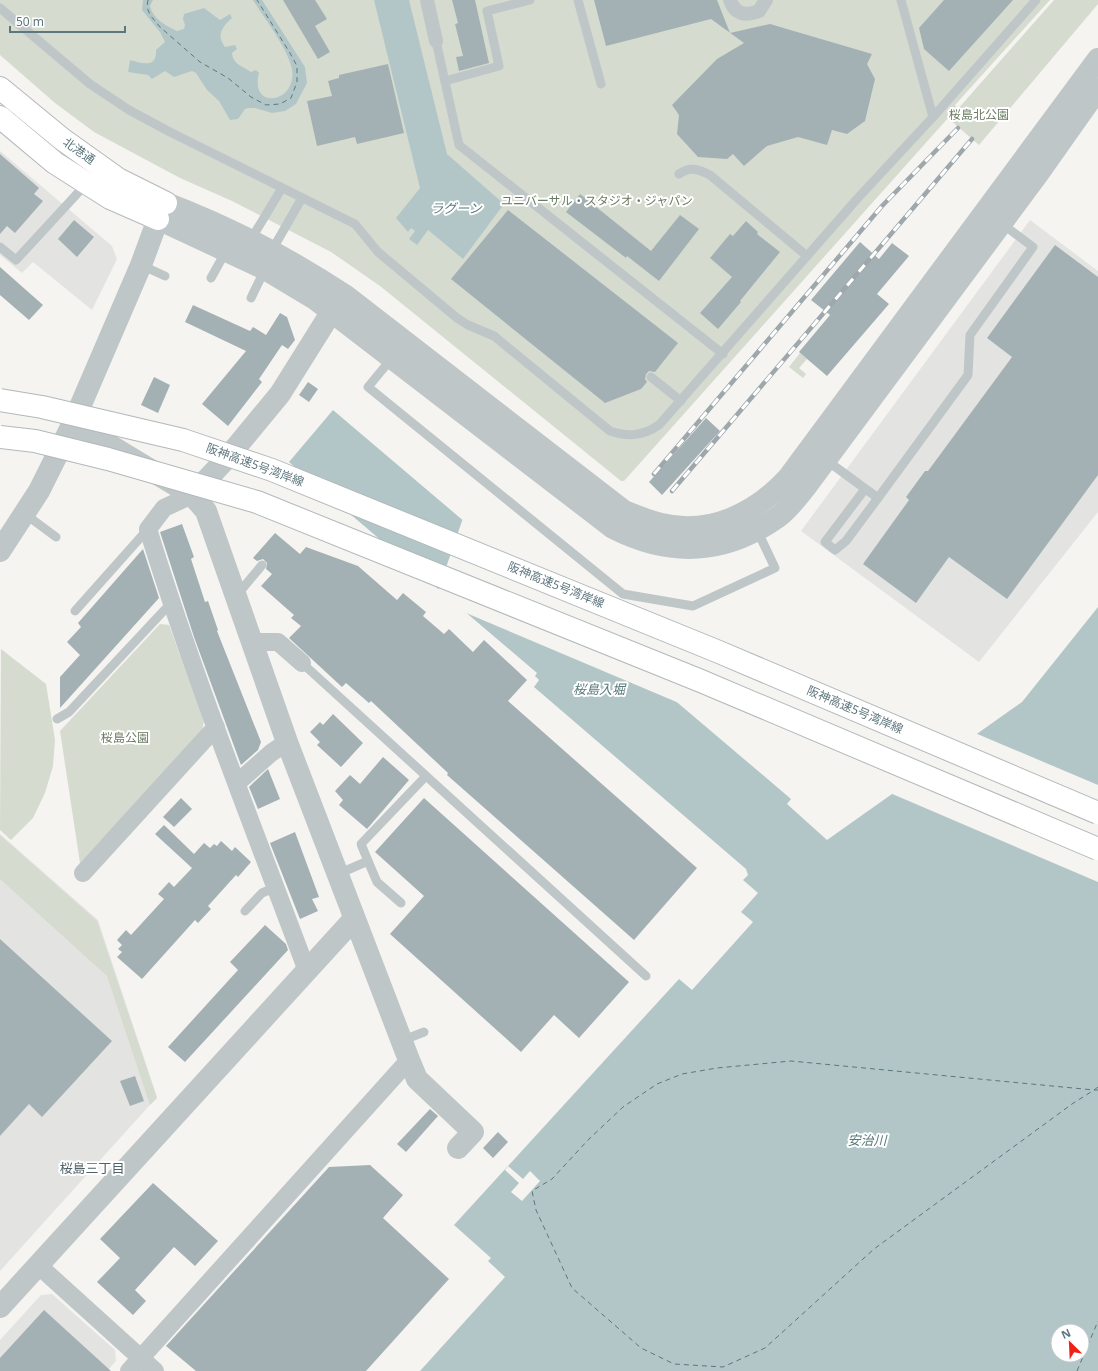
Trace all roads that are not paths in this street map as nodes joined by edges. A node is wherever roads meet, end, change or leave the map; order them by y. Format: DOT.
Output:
graph roads {
  1 [pos="427,0"];
  2 [pos="530,0"];
  3 [pos="578,0"];
  4 [pos="730,0"];
  5 [pos="766,0"];
  6 [pos="901,0"];
  7 [pos="1036,0"];
  8 [pos="0,8"];
  9 [pos="436,41"];
  10 [pos="1098,59"];
  11 [pos="445,81"];
  12 [pos="600,84"];
  13 [pos="0,88"];
  14 [pos="1098,89"];
  15 [pos="933,116"];
  16 [pos="0,117"];
  17 [pos="679,174"];
  18 [pos="87,183"];
  19 [pos="282,188"];
  20 [pos="302,198"];
  21 [pos="162,211"];
  22 [pos="1001,223"];
  23 [pos="250,241"];
  24 [pos="0,247"];
  25 [pos="226,251"];
  26 [pos="807,256"];
  27 [pos="268,261"];
  28 [pos="142,265"];
  29 [pos="165,276"];
  30 [pos="211,278"];
  31 [pos="251,298"];
  32 [pos="339,304"];
  33 [pos="723,354"];
  34 [pos="392,358"];
  35 [pos="651,377"];
  36 [pos="0,400"];
  37 [pos="681,401"];
  38 [pos="73,422"];
  39 [pos="0,436"];
  40 [pos="826,460"];
  41 [pos="865,489"];
  42 [pos="192,495"];
  43 [pos="878,498"];
  44 [pos="25,514"];
  45 [pos="148,528"];
  46 [pos="757,530"];
  47 [pos="56,537"];
  48 [pos="0,551"];
  49 [pos="262,565"];
  50 [pos="236,596"];
  51 [pos="171,603"];
  52 [pos="75,611"];
  53 [pos="252,642"];
  54 [pos="302,663"];
  55 [pos="56,719"];
  56 [pos="216,727"];
  57 [pos="287,742"];
  58 [pos="426,776"];
  59 [pos="237,783"];
  60 [pos="1098,813"];
  61 [pos="1098,849"];
  62 [pos="368,861"];
  63 [pos="83,873"];
  64 [pos="338,874"];
  65 [pos="276,887"];
  66 [pos="401,903"];
  67 [pos="245,910"];
  68 [pos="354,919"];
  69 [pos="307,970"];
  70 [pos="646,976"];
  71 [pos="424,1032"];
  72 [pos="405,1051"];
  73 [pos="458,1148"];
  74 [pos="38,1265"];
  75 [pos="0,1307"];
  76 [pos="134,1365"];
  77 [pos="155,1371"];
  1 -- 9 [label="street"];
  2 -- 11 [label="lane"];
  3 -- 12 [label="lane"];
  4 -- 5 [label="street"];
  6 -- 15 [label="lane"];
  7 -- 15 [label="lane"];
  8 -- 19 [label="lane"];
  9 -- 11 [label="lane"];
  10 -- 32 [label="street"];
  11 -- 33 [label="lane"];
  13 -- 21 [label="main road, 北港通"];
  14 -- 22 [label="street"];
  15 -- 26 [label="lane"];
  16 -- 18 [label="main road, 北港通"];
  17 -- 26 [label="lane"];
  18 -- 21 [label="main road, 北港通"];
  18 -- 24 [label="lane"];
  19 -- 20 [label="lane"];
  19 -- 23 [label="lane"];
  20 -- 27 [label="lane"];
  20 -- 37 [label="lane"];
  21 -- 23 [label="street"];
  21 -- 25 [label="street"];
  21 -- 28 [label="street"];
  22 -- 40 [label="street"];
  22 -- 43 [label="lane"];
  23 -- 27 [label="street"];
  25 -- 27 [label="street"];
  25 -- 30 [label="lane"];
  26 -- 33 [label="lane"];
  27 -- 31 [label="lane"];
  27 -- 32 [label="street"];
  28 -- 29 [label="lane"];
  28 -- 38 [label="street"];
  32 -- 34 [label="street"];
  32 -- 42 [label="street"];
  33 -- 37 [label="lane"];
  34 -- 46 [label="street"];
  34 -- 46 [label="lane"];
  35 -- 37 [label="lane"];
  36 -- 60 [label="main road, 阪神高速5号湾岸線, bridge"];
  38 -- 42 [label="street"];
  38 -- 44 [label="street"];
  39 -- 61 [label="main road, bridge"];
  40 -- 41 [label="lane"];
  40 -- 46 [label="street"];
  41 -- 43 [label="lane"];
  41 -- 43 [label="lane"];
  42 -- 45 [label="street"];
  42 -- 50 [label="street"];
  44 -- 47 [label="lane"];
  44 -- 48 [label="street"];
  45 -- 51 [label="street"];
  45 -- 52 [label="lane"];
  49 -- 50 [label="lane"];
  50 -- 53 [label="street"];
  51 -- 55 [label="lane"];
  51 -- 56 [label="street"];
  53 -- 54 [label="street"];
  53 -- 57 [label="street"];
  54 -- 58 [label="lane"];
  56 -- 59 [label="street"];
  56 -- 63 [label="street"];
  57 -- 59 [label="street"];
  57 -- 64 [label="street"];
  58 -- 62 [label="lane"];
  58 -- 70 [label="lane"];
  59 -- 65 [label="street"];
  62 -- 64 [label="lane"];
  62 -- 66 [label="lane"];
  64 -- 68 [label="street"];
  65 -- 67 [label="lane"];
  65 -- 69 [label="street"];
  68 -- 69 [label="street"];
  68 -- 72 [label="street"];
  69 -- 74 [label="street"];
  71 -- 72 [label="lane"];
  72 -- 73 [label="street"];
  72 -- 76 [label="street"];
  74 -- 75 [label="street"];
  74 -- 76 [label="street"];
  76 -- 77 [label="street"];
}
